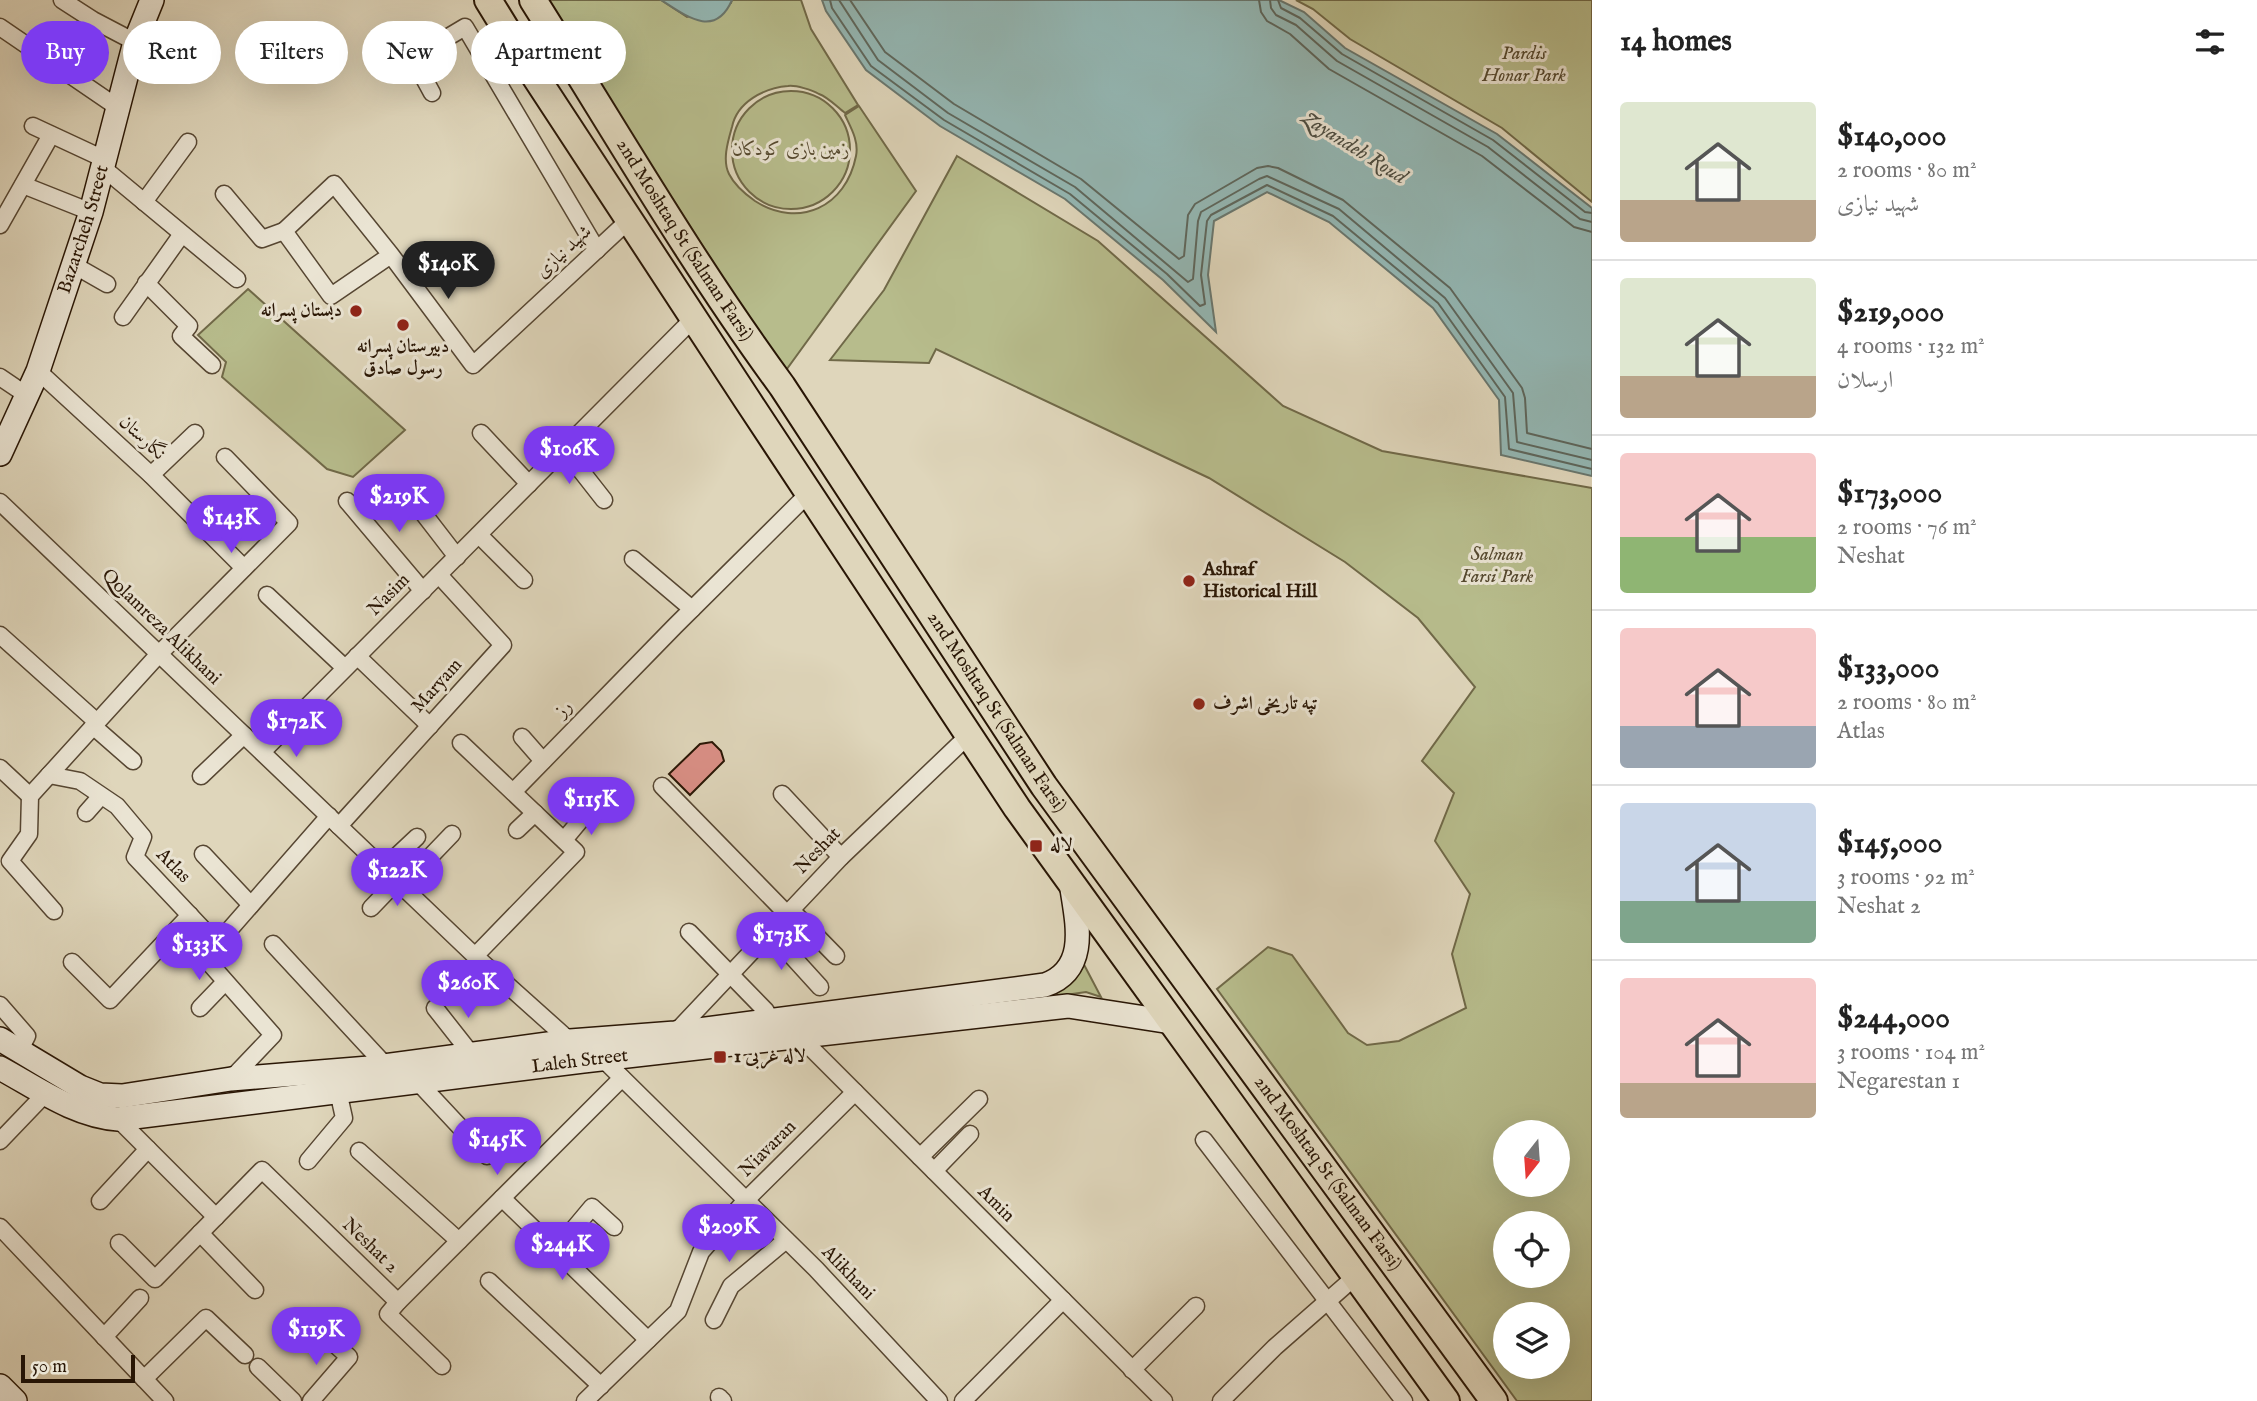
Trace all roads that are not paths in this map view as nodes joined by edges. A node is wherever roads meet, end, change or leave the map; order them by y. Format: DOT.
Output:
graph roads {
  1 [pos="62,0"];
  2 [pos="152,0"];
  3 [pos="488,0"];
  4 [pos="533,0"];
  5 [pos="144,21"];
  6 [pos="0,27"];
  7 [pos="123,36"];
  8 [pos="123,84"];
  9 [pos="432,93"];
  10 [pos="117,107"];
  11 [pos="33,126"];
  12 [pos="51,135"];
  13 [pos="188,142"];
  14 [pos="103,163"];
  15 [pos="23,185"];
  16 [pos="224,194"];
  17 [pos="144,202"];
  18 [pos="91,212"];
  19 [pos="629,220"];
  20 [pos="0,225"];
  21 [pos="284,231"];
  22 [pos="182,234"];
  23 [pos="597,250"];
  24 [pos="391,255"];
  25 [pos="72,264"];
  26 [pos="237,279"];
  27 [pos="146,284"];
  28 [pos="107,285"];
  29 [pos="123,317"];
  30 [pos="694,318"];
  31 [pos="212,365"];
  32 [pos="38,371"];
  33 [pos="0,377"];
  34 [pos="28,396"];
  35 [pos="194,433"];
  36 [pos="481,433"];
  37 [pos="564,449"];
  38 [pos="0,454"];
  39 [pos="225,457"];
  40 [pos="151,475"];
  41 [pos="529,484"];
  42 [pos="809,494"];
  43 [pos="412,500"];
  44 [pos="604,500"];
  45 [pos="346,501"];
  46 [pos="0,502"];
  47 [pos="479,535"];
  48 [pos="457,557"];
  49 [pos="633,559"];
  50 [pos="244,568"];
  51 [pos="439,575"];
  52 [pos="524,580"];
  53 [pos="423,591"];
  54 [pos="267,595"];
  55 [pos="692,609"];
  56 [pos="0,635"];
  57 [pos="159,654"];
  58 [pos="357,656"];
  59 [pos="345,668"];
  60 [pos="95,724"];
  61 [pos="430,726"];
  62 [pos="244,735"];
  63 [pos="969,735"];
  64 [pos="522,737"];
  65 [pos="461,743"];
  66 [pos="262,752"];
  67 [pos="133,761"];
  68 [pos="543,761"];
  69 [pos="0,768"];
  70 [pos="49,775"];
  71 [pos="201,776"];
  72 [pos="662,786"];
  73 [pos="513,792"];
  74 [pos="782,794"];
  75 [pos="30,796"];
  76 [pos="102,796"];
  77 [pos="589,810"];
  78 [pos="86,813"];
  79 [pos="535,813"];
  80 [pos="334,821"];
  81 [pos="516,830"];
  82 [pos="452,834"];
  83 [pos="417,837"];
  84 [pos="564,840"];
  85 [pos="202,854"];
  86 [pos="841,857"];
  87 [pos="384,868"];
  88 [pos="1071,882"];
  89 [pos="400,883"];
  90 [pos="251,905"];
  91 [pos="371,908"];
  92 [pos="54,911"];
  93 [pos="789,912"];
  94 [pos="190,915"];
  95 [pos="689,932"];
  96 [pos="770,932"];
  97 [pos="217,944"];
  98 [pos="273,944"];
  99 [pos="475,956"];
  100 [pos="836,956"];
  101 [pos="72,962"];
  102 [pos="730,975"];
  103 [pos="225,982"];
  104 [pos="820,987"];
  105 [pos="0,1005"];
  106 [pos="972,1006"];
  107 [pos="200,1008"];
  108 [pos="435,1008"];
  109 [pos="766,1011"];
  110 [pos="1171,1022"];
  111 [pos="675,1033"];
  112 [pos="799,1036"];
  113 [pos="570,1041"];
  114 [pos="10,1045"];
  115 [pos="472,1055"];
  116 [pos="603,1059"];
  117 [pos="500,1061"];
  118 [pos="386,1066"];
  119 [pos="0,1068"];
  120 [pos="622,1078"];
  121 [pos="231,1079"];
  122 [pos="418,1082"];
  123 [pos="338,1091"];
  124 [pos="46,1093"];
  125 [pos="855,1093"];
  126 [pos="979,1099"];
  127 [pos="118,1119"];
  128 [pos="971,1134"];
  129 [pos="1204,1140"];
  130 [pos="0,1141"];
  131 [pos="148,1149"];
  132 [pos="359,1151"];
  133 [pos="487,1156"];
  134 [pos="920,1157"];
  135 [pos="308,1161"];
  136 [pos="934,1171"];
  137 [pos="502,1198"];
  138 [pos="100,1201"];
  139 [pos="746,1201"];
  140 [pos="216,1217"];
  141 [pos="0,1227"];
  142 [pos="614,1227"];
  143 [pos="200,1233"];
  144 [pos="786,1240"];
  145 [pos="459,1241"];
  146 [pos="119,1243"];
  147 [pos="556,1250"];
  148 [pos="1356,1276"];
  149 [pos="489,1281"];
  150 [pos="255,1290"];
  151 [pos="140,1298"];
  152 [pos="1063,1300"];
  153 [pos="1328,1301"];
  154 [pos="398,1302"];
  155 [pos="1196,1306"];
  156 [pos="714,1320"];
  157 [pos="310,1322"];
  158 [pos="104,1337"];
  159 [pos="648,1340"];
  160 [pos="245,1355"];
  161 [pos="442,1366"];
  162 [pos="258,1367"];
  163 [pos="1132,1370"];
  164 [pos="144,1379"];
  165 [pos="0,1386"];
  166 [pos="601,1386"];
  167 [pos="15,1401"];
  168 [pos="165,1401"];
  169 [pos="293,1401"];
  170 [pos="311,1401"];
  171 [pos="585,1401"];
  172 [pos="939,1401"];
  173 [pos="963,1401"];
  174 [pos="1164,1401"];
  175 [pos="1221,1401"];
  176 [pos="1404,1401"];
  177 [pos="1446,1401"];
  178 [pos="1494,1401"];
  1 -- 7 [label="street"];
  2 -- 5 [label="main road, Bazarcheh Street"];
  3 -- 19 [label="main road, 2nd Moshtaq St (Salman Farsi)"];
  4 -- 178 [label="main road, 2nd Moshtaq St (Salman Farsi)"];
  6 -- 10 [label="street"];
  8 -- 10 [label="main road, Bazarcheh Street"];
  9 -- 23 [label="street"];
  10 -- 14 [label="main road, Bazarcheh Street"];
  11 -- 12 [label="street"];
  12 -- 14 [label="street"];
  12 -- 15 [label="street"];
  13 -- 17 [label="street"];
  14 -- 17 [label="street"];
  14 -- 18 [label="main road, Bazarcheh Street"];
  15 -- 18 [label="street"];
  15 -- 20 [label="street"];
  16 -- 21 [label="street"];
  17 -- 22 [label="street"];
  18 -- 25 [label="main road, Bazarcheh Street"];
  19 -- 23 [label="street, شهید نیازی"];
  19 -- 30 [label="main road, 2nd Moshtaq St (Salman Farsi)"];
  21 -- 24 [label="street"];
  21 -- 24 [label="street, شهید نیازی"];
  22 -- 26 [label="street"];
  22 -- 27 [label="street"];
  23 -- 24 [label="street, شهید نیازی"];
  25 -- 28 [label="street"];
  25 -- 32 [label="main road, Bazarcheh Street"];
  27 -- 29 [label="street"];
  27 -- 31 [label="street"];
  30 -- 37 [label="street, Nasim"];
  30 -- 42 [label="main road, 2nd Moshtaq St (Salman Farsi)"];
  32 -- 34 [label="main road, Bazarcheh Street"];
  32 -- 40 [label="street, نگارستان"];
  33 -- 34 [label="street"];
  34 -- 38 [label="main road, Bazarcheh Street"];
  35 -- 40 [label="street"];
  36 -- 41 [label="street"];
  37 -- 41 [label="street, Nasim"];
  37 -- 44 [label="street"];
  39 -- 50 [label="street"];
  40 -- 50 [label="street, نگارستان"];
  41 -- 47 [label="street, Nasim"];
  42 -- 55 [label="street, رز"];
  42 -- 63 [label="main road, 2nd Moshtaq St (Salman Farsi)"];
  43 -- 48 [label="street"];
  45 -- 53 [label="street"];
  46 -- 57 [label="street, Qolamreza Alikhani"];
  47 -- 48 [label="street, Nasim"];
  47 -- 52 [label="street"];
  48 -- 51 [label="street, Nasim"];
  49 -- 55 [label="street"];
  50 -- 57 [label="street"];
  51 -- 53 [label="street, Nasim"];
  51 -- 61 [label="street, Maryam"];
  53 -- 58 [label="street, Nasim"];
  54 -- 59 [label="street"];
  55 -- 68 [label="street, رز"];
  56 -- 60 [label="street"];
  57 -- 60 [label="street"];
  57 -- 62 [label="street, Qolamreza Alikhani"];
  58 -- 59 [label="street, Nasim"];
  58 -- 61 [label="street"];
  59 -- 66 [label="street, Nasim"];
  60 -- 67 [label="street"];
  60 -- 70 [label="street"];
  61 -- 80 [label="street, Maryam"];
  62 -- 66 [label="street, Qolamreza Alikhani"];
  62 -- 71 [label="street"];
  63 -- 86 [label="street, Neshat"];
  63 -- 88 [label="main road, 2nd Moshtaq St (Salman Farsi)"];
  64 -- 68 [label="street"];
  65 -- 73 [label="street"];
  66 -- 80 [label="street, Qolamreza Alikhani"];
  68 -- 73 [label="street, رز"];
  69 -- 75 [label="street"];
  70 -- 75 [label="street"];
  70 -- 76 [label="street, Atlas"];
  72 -- 93 [label="street"];
  73 -- 79 [label="street"];
  74 -- 86 [label="street"];
  75 -- 92 [label="street"];
  76 -- 78 [label="street"];
  76 -- 94 [label="street, Atlas"];
  77 -- 84 [label="street"];
  79 -- 81 [label="street"];
  79 -- 84 [label="street"];
  80 -- 87 [label="street, Qolamreza Alikhani"];
  80 -- 90 [label="street"];
  82 -- 89 [label="street"];
  83 -- 87 [label="street"];
  84 -- 99 [label="street"];
  85 -- 90 [label="street"];
  86 -- 93 [label="street, Neshat"];
  87 -- 89 [label="street, Qolamreza Alikhani"];
  88 -- 106 [label="main road, Laleh Street"];
  88 -- 110 [label="main road, 2nd Moshtaq St (Salman Farsi)"];
  89 -- 91 [label="street"];
  89 -- 99 [label="street, Qolamreza Alikhani"];
  90 -- 97 [label="street"];
  93 -- 96 [label="street, Neshat"];
  93 -- 100 [label="street"];
  94 -- 97 [label="street, Atlas"];
  94 -- 101 [label="street"];
  95 -- 102 [label="street"];
  96 -- 102 [label="street, Neshat"];
  96 -- 104 [label="street"];
  97 -- 103 [label="street"];
  98 -- 118 [label="street"];
  99 -- 113 [label="street, Qolamreza Alikhani"];
  102 -- 109 [label="street"];
  102 -- 111 [label="street, Neshat"];
  103 -- 107 [label="street"];
  103 -- 121 [label="street"];
  105 -- 114 [label="street"];
  106 -- 110 [label="main road, Laleh Street"];
  106 -- 111 [label="main road, Laleh Street"];
  106 -- 112 [label="main road, Laleh Street"];
  108 -- 115 [label="street"];
  110 -- 148 [label="main road, 2nd Moshtaq St (Salman Farsi)"];
  111 -- 113 [label="main road, Laleh Street"];
  112 -- 116 [label="main road, Laleh Street"];
  112 -- 125 [label="street, Amin"];
  113 -- 117 [label="main road, Laleh Street"];
  114 -- 121 [label="main road, Laleh Street"];
  115 -- 117 [label="main road, Laleh Street"];
  115 -- 118 [label="main road, Laleh Street"];
  116 -- 117 [label="main road, Laleh Street"];
  116 -- 120 [label="street, Alikhani"];
  117 -- 122 [label="main road, Laleh Street"];
  118 -- 121 [label="main road, Laleh Street"];
  119 -- 124 [label="main road, Laleh Street"];
  120 -- 137 [label="street, Neshat 2"];
  120 -- 139 [label="street, Alikhani"];
  122 -- 123 [label="main road, Laleh Street"];
  122 -- 133 [label="street"];
  123 -- 127 [label="main road, Laleh Street"];
  123 -- 135 [label="street"];
  124 -- 127 [label="main road, Laleh Street"];
  124 -- 130 [label="street"];
  125 -- 134 [label="street, Amin"];
  125 -- 139 [label="street, Niavaran"];
  126 -- 134 [label="street"];
  127 -- 131 [label="street"];
  128 -- 136 [label="street"];
  129 -- 153 [label="street"];
  131 -- 138 [label="street"];
  131 -- 140 [label="street"];
  132 -- 145 [label="street"];
  134 -- 136 [label="street, Amin"];
  136 -- 152 [label="street, Amin"];
  137 -- 145 [label="street, Neshat 2"];
  137 -- 147 [label="street"];
  139 -- 144 [label="street, Alikhani"];
  139 -- 159 [label="street, Niavaran"];
  140 -- 143 [label="street, Neshat 2"];
  140 -- 154 [label="street, Neshat 2"];
  141 -- 158 [label="street"];
  142 -- 147 [label="street"];
  143 -- 146 [label="street, Neshat 2"];
  143 -- 150 [label="street"];
  144 -- 156 [label="street"];
  144 -- 172 [label="street, Alikhani"];
  145 -- 154 [label="street, Neshat 2"];
  147 -- 159 [label="street"];
  148 -- 153 [label="street"];
  148 -- 177 [label="main road, 2nd Moshtaq St (Salman Farsi)"];
  149 -- 166 [label="street"];
  151 -- 158 [label="street"];
  152 -- 163 [label="street, Amin"];
  152 -- 173 [label="street"];
  153 -- 175 [label="street"];
  153 -- 176 [label="street"];
  154 -- 161 [label="street"];
  155 -- 163 [label="street"];
  157 -- 170 [label="street"];
  158 -- 164 [label="street"];
  159 -- 166 [label="street, Niavaran"];
  160 -- 164 [label="street"];
  162 -- 169 [label="street"];
  163 -- 174 [label="street, Amin"];
  164 -- 168 [label="street"];
  165 -- 167 [label="main road"];
  166 -- 171 [label="street, Niavaran"];
}
